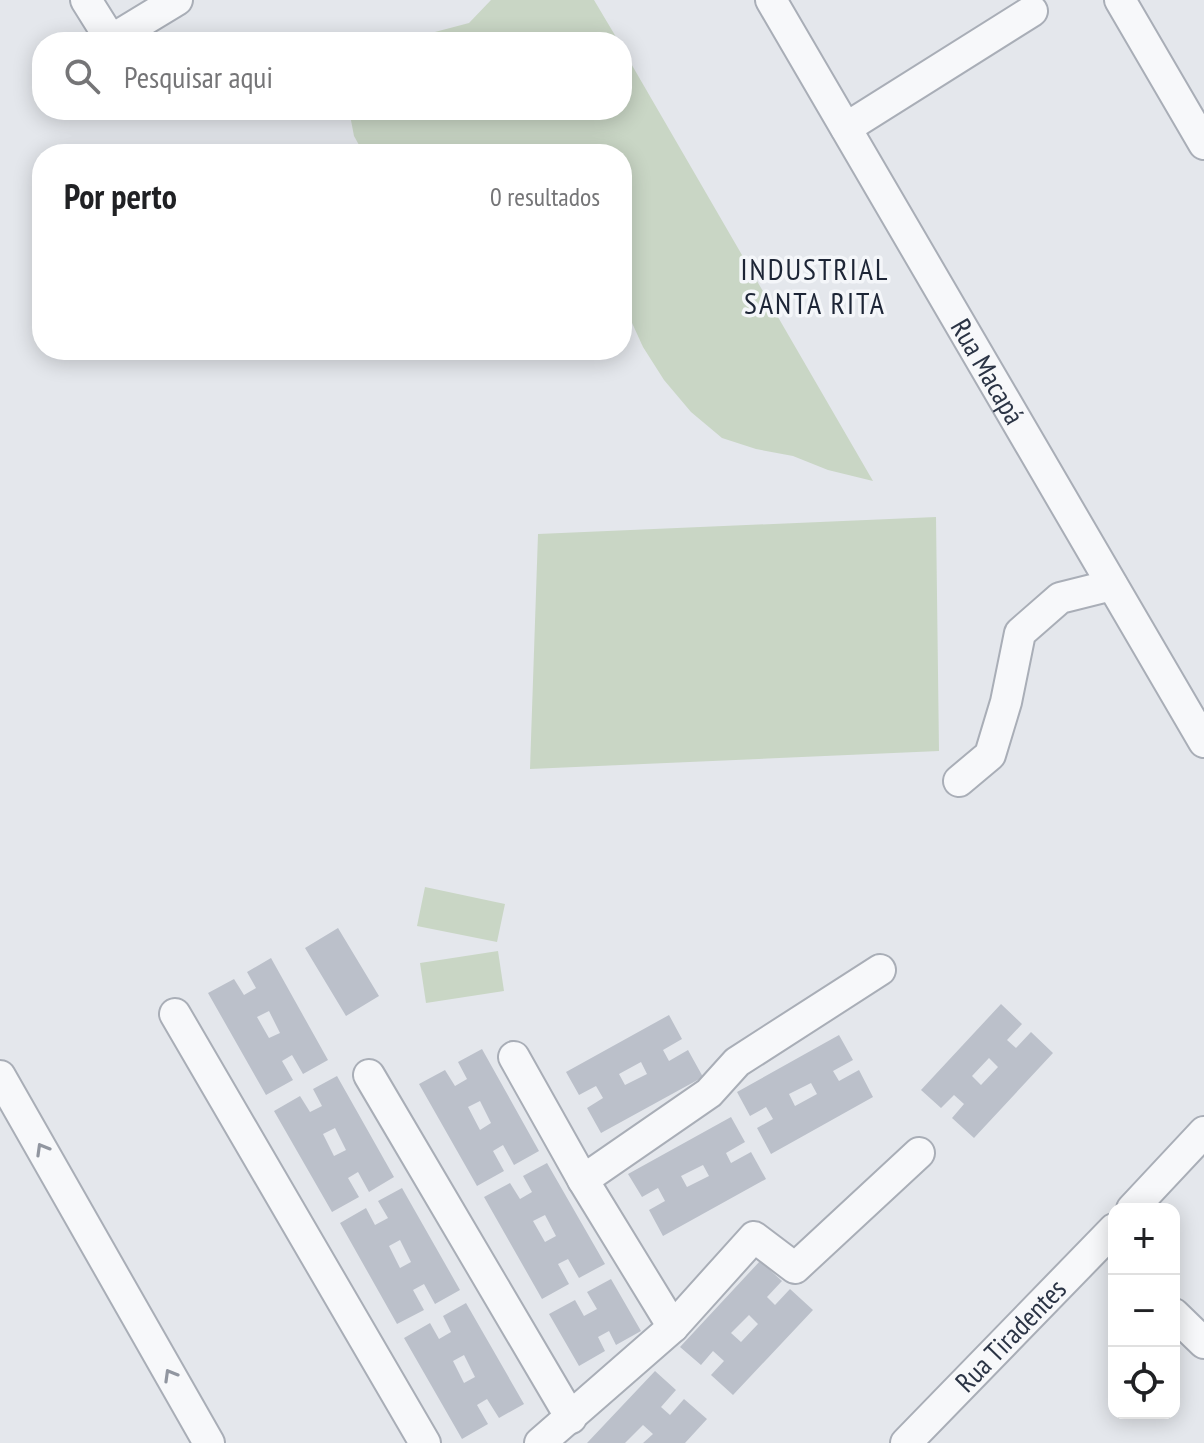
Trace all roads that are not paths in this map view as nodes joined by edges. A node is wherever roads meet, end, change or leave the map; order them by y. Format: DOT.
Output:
graph roads {
  1 [pos="86,0"];
  2 [pos="177,0"];
  3 [pos="771,0"];
  4 [pos="1120,0"];
  5 [pos="1032,11"];
  6 [pos="106,32"];
  7 [pos="124,32"];
  8 [pos="846,128"];
  9 [pos="1204,144"];
  10 [pos="1112,585"];
  11 [pos="1204,742"];
  12 [pos="959,781"];
  13 [pos="880,970"];
  14 [pos="175,1014"];
  15 [pos="514,1057"];
  16 [pos="369,1075"];
  17 [pos="0,1076"];
  18 [pos="1204,1132"];
  19 [pos="919,1153"];
  20 [pos="583,1180"];
  21 [pos="1138,1203"];
  22 [pos="1108,1244"];
  23 [pos="1180,1320"];
  24 [pos="673,1327"];
  25 [pos="1204,1343"];
  26 [pos="571,1418"];
  27 [pos="209,1443"];
  28 [pos="425,1443"];
  29 [pos="540,1443"];
  30 [pos="906,1443"];
  1 -- 6 [label="street"];
  2 -- 7 [label="street"];
  3 -- 8 [label="street, Rua Macapá"];
  4 -- 9 [label="street"];
  5 -- 8 [label="street"];
  8 -- 10 [label="street, Rua Macapá"];
  10 -- 11 [label="street, Rua Macapá"];
  10 -- 12 [label="street"];
  13 -- 20 [label="street"];
  14 -- 28 [label="street"];
  15 -- 20 [label="street"];
  16 -- 26 [label="street"];
  27 -- 17 [label="street, one-way"];
  18 -- 21 [label="street"];
  19 -- 24 [label="street"];
  20 -- 24 [label="street"];
  22 -- 30 [label="street, Rua Tiradentes"];
  23 -- 25 [label="street"];
  24 -- 26 [label="street"];
  26 -- 29 [label="street"];
}
